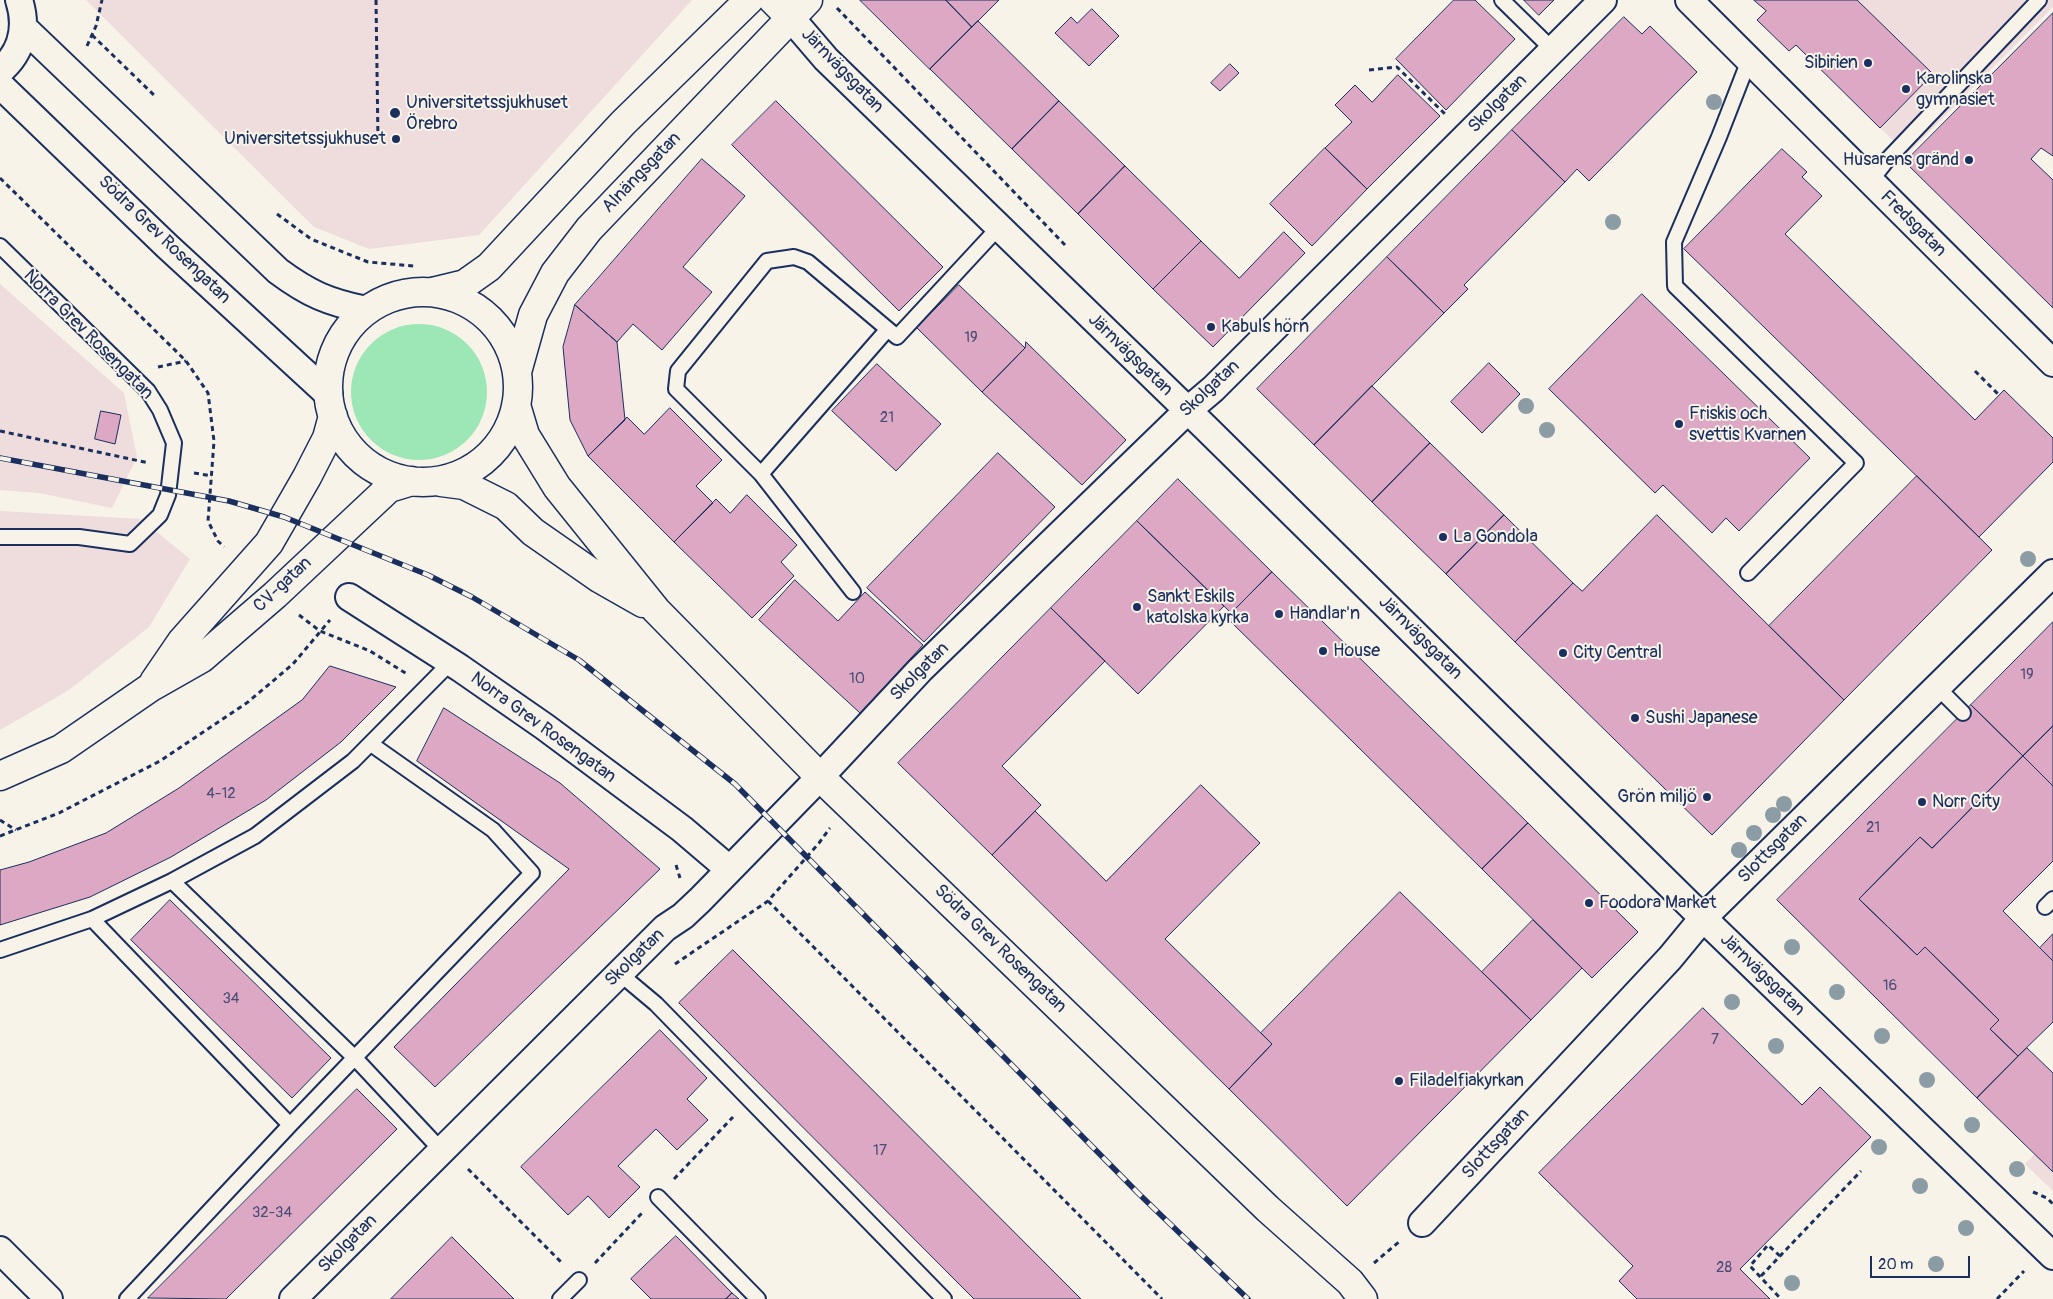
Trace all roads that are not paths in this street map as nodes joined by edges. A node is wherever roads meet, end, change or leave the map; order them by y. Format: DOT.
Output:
graph roads {
  1 [pos="19,0"];
  2 [pos="749,0"];
  3 [pos="1502,0"];
  4 [pos="1602,0"];
  5 [pos="1689,0"];
  6 [pos="2039,0"];
  7 [pos="801,5"];
  8 [pos="24,28"];
  9 [pos="1553,50"];
  10 [pos="1749,60"];
  11 [pos="0,71"];
  12 [pos="0,85"];
  13 [pos="1870,182"];
  14 [pos="998,227"];
  15 [pos="0,246"];
  16 [pos="432,292"];
  17 [pos="366,310"];
  18 [pos="887,330"];
  19 [pos="2053,363"];
  20 [pos="517,372"];
  21 [pos="516,404"];
  22 [pos="331,406"];
  23 [pos="1187,411"];
  24 [pos="761,474"];
  25 [pos="412,481"];
  26 [pos="440,482"];
  27 [pos="0,537"];
  28 [pos="1748,573"];
  29 [pos="2053,573"];
  30 [pos="854,592"];
  31 [pos="349,597"];
  32 [pos="656,610"];
  33 [pos="450,663"];
  34 [pos="151,687"];
  35 [pos="1937,687"];
  36 [pos="1963,713"];
  37 [pos="371,744"];
  38 [pos="0,776"];
  39 [pos="820,777"];
  40 [pos="729,869"];
  41 [pos="172,881"];
  42 [pos="1703,918"];
  43 [pos="92,919"];
  44 [pos="0,950"];
  45 [pos="619,973"];
  46 [pos="355,1058"];
  47 [pos="290,1125"];
  48 [pos="441,1150"];
  49 [pos="658,1197"];
  50 [pos="1422,1223"];
  51 [pos="0,1250"];
  52 [pos="2053,1256"];
  53 [pos="579,1280"];
  54 [pos="1356,1291"];
  55 [pos="49,1299"];
  56 [pos="127,1299"];
  57 [pos="293,1299"];
  58 [pos="560,1299"];
  59 [pos="758,1299"];
  60 [pos="944,1299"];
  61 [pos="1384,1299"];
  1 -- 8 [label="street"];
  2 -- 16 [label="main road"];
  3 -- 9 [label="lane"];
  4 -- 9 [label="street, Skolgatan"];
  5 -- 10 [label="street, Fredsgatan"];
  6 -- 13 [label="lane"];
  7 -- 14 [label="street, Järnvägsgatan"];
  7 -- 20 [label="main road, Alnängsgatan"];
  8 -- 11 [label="street"];
  8 -- 17 [label="street"];
  9 -- 23 [label="street, Skolgatan"];
  10 -- 13 [label="street, Fredsgatan"];
  10 -- 28 [label="lane"];
  12 -- 22 [label="street, Södra Grev Rosengatan"];
  13 -- 19 [label="street, Fredsgatan"];
  14 -- 18 [label="lane"];
  14 -- 23 [label="street, Järnvägsgatan"];
  15 -- 27 [label="lane, Norra Grev Rosengatan"];
  16 -- 17 [label="main road, CV-gatan"];
  16 -- 20 [label="main road"];
  17 -- 22 [label="main road, CV-gatan"];
  18 -- 24 [label="lane"];
  18 -- 24 [label="lane"];
  20 -- 21 [label="main road"];
  21 -- 26 [label="main road"];
  21 -- 32 [label="main road, Södra Grev Rosengatan"];
  22 -- 25 [label="main road"];
  22 -- 34 [label="main road, CV-gatan"];
  23 -- 39 [label="street, Skolgatan"];
  23 -- 42 [label="street, Järnvägsgatan"];
  24 -- 30 [label="lane"];
  25 -- 26 [label="main road, Södra Grev Rosengatan"];
  25 -- 34 [label="main road, CV-gatan"];
  26 -- 32 [label="main road, Södra Grev Rosengatan"];
  29 -- 35 [label="street, Slottsgatan"];
  31 -- 33 [label="street, Norra Grev Rosengatan"];
  32 -- 39 [label="main road, Södra Grev Rosengatan"];
  33 -- 37 [label="lane"];
  33 -- 40 [label="street, Norra Grev Rosengatan"];
  34 -- 38 [label="main road, CV-gatan"];
  35 -- 36 [label="lane"];
  35 -- 42 [label="street, Slottsgatan"];
  37 -- 41 [label="lane"];
  37 -- 46 [label="lane"];
  39 -- 40 [label="street, Skolgatan"];
  39 -- 54 [label="main road, Södra Grev Rosengatan"];
  40 -- 45 [label="street, Skolgatan"];
  41 -- 43 [label="lane"];
  41 -- 46 [label="lane"];
  42 -- 50 [label="street, Slottsgatan"];
  42 -- 52 [label="street, Järnvägsgatan"];
  43 -- 44 [label="lane"];
  43 -- 47 [label="lane"];
  45 -- 48 [label="street, Skolgatan"];
  45 -- 60 [label="lane"];
  46 -- 47 [label="lane"];
  46 -- 48 [label="lane"];
  47 -- 56 [label="lane"];
  48 -- 57 [label="street, Skolgatan"];
  49 -- 59 [label="lane"];
  51 -- 55 [label="street"];
  53 -- 58 [label="lane"];
  54 -- 61 [label="main road, Södra Grev Rosengatan"];
}
